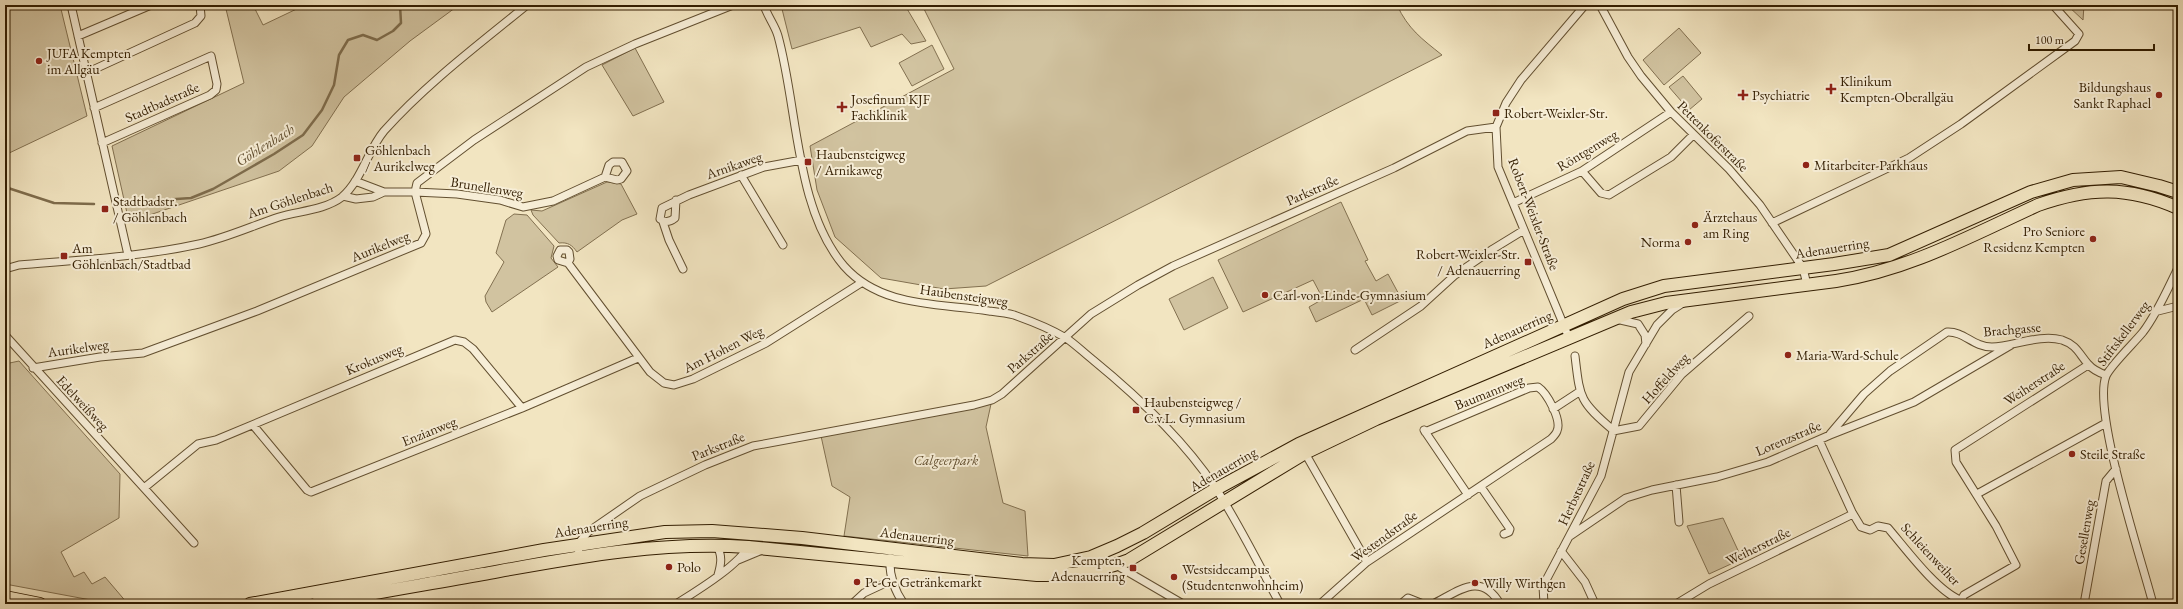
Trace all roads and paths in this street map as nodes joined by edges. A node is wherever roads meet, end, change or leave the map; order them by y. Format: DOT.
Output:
graph roads {
  1 [pos="71,5"];
  2 [pos="151,5"];
  3 [pos="200,5"];
  4 [pos="527,5"];
  5 [pos="733,5"];
  6 [pos="764,5"];
  7 [pos="1585,5"];
  8 [pos="1600,5"];
  9 [pos="2053,5"];
  10 [pos="78,36"];
  11 [pos="86,73"];
  12 [pos="94,108"];
  13 [pos="1671,112"];
  14 [pos="1496,127"];
  15 [pos="1693,135"];
  16 [pos="102,143"];
  17 [pos="802,160"];
  18 [pos="1582,171"];
  19 [pos="741,175"];
  20 [pos="605,177"];
  21 [pos="355,181"];
  22 [pos="384,192"];
  23 [pos="415,192"];
  24 [pos="2178,192"];
  25 [pos="343,196"];
  26 [pos="676,200"];
  27 [pos="1513,203"];
  28 [pos="2178,208"];
  29 [pos="664,222"];
  30 [pos="1772,224"];
  31 [pos="1524,230"];
  32 [pos="783,245"];
  33 [pos="128,255"];
  34 [pos="568,263"];
  35 [pos="1802,268"];
  36 [pos="2178,268"];
  37 [pos="5,269"];
  38 [pos="683,269"];
  39 [pos="861,283"];
  40 [pos="1807,285"];
  41 [pos="1689,300"];
  42 [pos="2178,306"];
  43 [pos="2158,311"];
  44 [pos="1749,316"];
  45 [pos="1614,319"];
  46 [pos="1564,325"];
  47 [pos="5,335"];
  48 [pos="1066,338"];
  49 [pos="1569,338"];
  50 [pos="1646,346"];
  51 [pos="2011,346"];
  52 [pos="1355,350"];
  53 [pos="1575,356"];
  54 [pos="638,358"];
  55 [pos="2088,364"];
  56 [pos="33,368"];
  57 [pos="2106,375"];
  58 [pos="1580,392"];
  59 [pos="522,408"];
  60 [pos="1553,409"];
  61 [pos="2106,423"];
  62 [pos="253,425"];
  63 [pos="1613,430"];
  64 [pos="1830,435"];
  65 [pos="1551,439"];
  66 [pos="1819,440"];
  67 [pos="1305,453"];
  68 [pos="2116,468"];
  69 [pos="1676,485"];
  70 [pos="1481,487"];
  71 [pos="144,488"];
  72 [pos="1216,489"];
  73 [pos="1977,494"];
  74 [pos="1468,496"];
  75 [pos="1223,502"];
  76 [pos="1853,514"];
  77 [pos="1679,522"];
  78 [pos="751,534"];
  79 [pos="1504,534"];
  80 [pos="1570,536"];
  81 [pos="194,543"];
  82 [pos="716,545"];
  83 [pos="748,547"];
  84 [pos="890,548"];
  85 [pos="578,550"];
  86 [pos="764,550"];
  87 [pos="1561,551"];
  88 [pos="890,561"];
  89 [pos="734,562"];
  90 [pos="1367,562"];
  91 [pos="1116,565"];
  92 [pos="718,576"];
  93 [pos="892,580"];
  94 [pos="5,597"];
  95 [pos="1959,602"];
  96 [pos="40,604"];
  97 [pos="250,604"];
  98 [pos="316,604"];
  99 [pos="676,604"];
  100 [pos="852,604"];
  101 [pos="904,604"];
  102 [pos="1183,604"];
  103 [pos="1280,604"];
  104 [pos="1320,604"];
  105 [pos="1401,604"];
  106 [pos="1423,604"];
  107 [pos="1433,604"];
  108 [pos="1500,604"];
  109 [pos="1544,604"];
  110 [pos="1595,604"];
  111 [pos="1676,604"];
  112 [pos="2084,604"];
  113 [pos="2153,604"];
  1 -- 10 [label="street"];
  2 -- 10 [label="street"];
  3 -- 11 [label="street"];
  4 -- 21 [label="street, Am Göhlenbach"];
  5 -- 23 [label="street"];
  6 -- 17 [label="street, Haubensteigweg"];
  7 -- 14 [label="street, Robert-Weixler-Straße"];
  8 -- 13 [label="street, Pettenkoferstraße"];
  9 -- 30 [label="street"];
  10 -- 11 [label="street"];
  11 -- 12 [label="street"];
  12 -- 16 [label="street"];
  12 -- 16 [label="street, Stadtbadstraße"];
  13 -- 15 [label="street, Pettenkoferstraße"];
  13 -- 18 [label="street, Röntgenweg"];
  14 -- 27 [label="street, Robert-Weixler-Straße"];
  14 -- 48 [label="street, Parkstraße"];
  15 -- 18 [label="street"];
  15 -- 30 [label="street, Pettenkoferstraße"];
  16 -- 33 [label="street"];
  17 -- 19 [label="street, Arnikaweg"];
  17 -- 39 [label="street, Haubensteigweg"];
  18 -- 27 [label="street, Röntgenweg"];
  19 -- 26 [label="street, Arnikaweg"];
  19 -- 32 [label="street"];
  20 -- 23 [label="street, Brunellenweg"];
  21 -- 22 [label="street, Brunellenweg"];
  21 -- 25 [label="street, Am Göhlenbach"];
  22 -- 23 [label="street, Brunellenweg"];
  22 -- 25 [label="street, Brunellenweg"];
  23 -- 56 [label="street, Aurikelweg"];
  24 -- 35 [label="main road, Adenauerring"];
  25 -- 33 [label="street, Am Göhlenbach"];
  26 -- 29 [label="street"];
  26 -- 29 [label="street, Arnikaweg"];
  27 -- 31 [label="street, Robert-Weixler-Straße"];
  28 -- 40 [label="main road, Adenauerring"];
  29 -- 38 [label="street, Arnikaweg"];
  30 -- 35 [label="street, Pettenkoferstraße"];
  31 -- 46 [label="street, Robert-Weixler-Straße"];
  31 -- 52 [label="street"];
  33 -- 37 [label="street, Am Göhlenbach"];
  34 -- 54 [label="street, Am Hohen Weg"];
  35 -- 40 [label="street, Pettenkoferstraße"];
  35 -- 46 [label="main road, Adenauerring"];
  36 -- 43 [label="street, Stiftskellerweg"];
  39 -- 48 [label="street, Haubensteigweg"];
  39 -- 54 [label="street, Am Hohen Weg"];
  40 -- 41 [label="main road, Adenauerring"];
  41 -- 45 [label="main road, Adenauerring"];
  41 -- 50 [label="street, Herbststraße"];
  42 -- 43 [label="street"];
  43 -- 57 [label="street, Stiftskellerweg"];
  44 -- 63 [label="street, Hoffeldweg"];
  45 -- 49 [label="main road, Adenauerring"];
  45 -- 50 [label="street"];
  46 -- 49 [label="street, Robert-Weixler-Straße"];
  46 -- 72 [label="main road, Adenauerring"];
  47 -- 56 [label="street, Edelweißweg"];
  48 -- 72 [label="street, Haubensteigweg"];
  48 -- 85 [label="street, Parkstraße"];
  49 -- 67 [label="main road, Adenauerring"];
  50 -- 63 [label="street, Herbststraße"];
  51 -- 55 [label="street, Brachgasse"];
  51 -- 64 [label="street, Lorenzstraße"];
  51 -- 64 [label="street, Brachgasse"];
  53 -- 58 [label="street"];
  54 -- 59 [label="street, Enzianweg"];
  55 -- 57 [label="street, Brachgasse"];
  55 -- 73 [label="street, Weiherstraße"];
  56 -- 71 [label="street, Edelweißweg"];
  57 -- 61 [label="street, Stiftskellerweg"];
  58 -- 60 [label="street"];
  58 -- 63 [label="street"];
  59 -- 62 [label="street, Enzianweg"];
  59 -- 62 [label="street, Krokusweg"];
  60 -- 65 [label="street, Baumannweg"];
  60 -- 74 [label="street, Baumannweg"];
  61 -- 68 [label="street, Stiftskellerweg"];
  61 -- 73 [label="street"];
  62 -- 71 [label="street, Krokusweg"];
  63 -- 80 [label="street, Herbststraße"];
  64 -- 66 [label="street, Lorenzstraße"];
  65 -- 70 [label="street, Westendstraße"];
  66 -- 69 [label="street, Lorenzstraße"];
  66 -- 76 [label="street, Schleienweiher"];
  67 -- 75 [label="main road, Adenauerring"];
  67 -- 90 [label="street"];
  68 -- 112 [label="street, Gesellenweg"];
  68 -- 113 [label="street, Stiftskellerweg"];
  69 -- 77 [label="street"];
  69 -- 80 [label="street, Lorenzstraße"];
  70 -- 74 [label="street, Westendstraße"];
  70 -- 79 [label="street"];
  71 -- 81 [label="street, Edelweißweg"];
  72 -- 75 [label="street, Haubensteigweg"];
  72 -- 84 [label="main road, Adenauerring"];
  73 -- 95 [label="street"];
  74 -- 90 [label="street, Westendstraße"];
  75 -- 91 [label="main road, Adenauerring"];
  75 -- 103 [label="street, Haubensteigweg"];
  76 -- 95 [label="street, Schleienweiher"];
  76 -- 111 [label="street, Weiherstraße"];
  78 -- 83 [label="street"];
  78 -- 84 [label="main road, Adenauerring"];
  78 -- 85 [label="main road, Adenauerring"];
  80 -- 87 [label="street, Herbststraße"];
  82 -- 83 [label="main road, Adenauerring"];
  82 -- 85 [label="main road, Adenauerring"];
  82 -- 92 [label="street"];
  83 -- 86 [label="main road, Adenauerring"];
  83 -- 89 [label="street"];
  84 -- 88 [label="street"];
  85 -- 97 [label="main road, Adenauerring"];
  85 -- 98 [label="main road, Adenauerring"];
  86 -- 88 [label="main road, Adenauerring"];
  86 -- 89 [label="street"];
  87 -- 109 [label="street, Herbststraße"];
  87 -- 110 [label="street"];
  88 -- 91 [label="main road, Adenauerring"];
  88 -- 93 [label="street"];
  89 -- 92 [label="street"];
  90 -- 104 [label="street, Westendstraße"];
  91 -- 102 [label="street"];
  92 -- 99 [label="street"];
  93 -- 100 [label="street"];
  93 -- 101 [label="street"];
  94 -- 96 [label="main road"];
  105 -- 106 [label="street"];
  107 -- 108 [label="street"];
}
